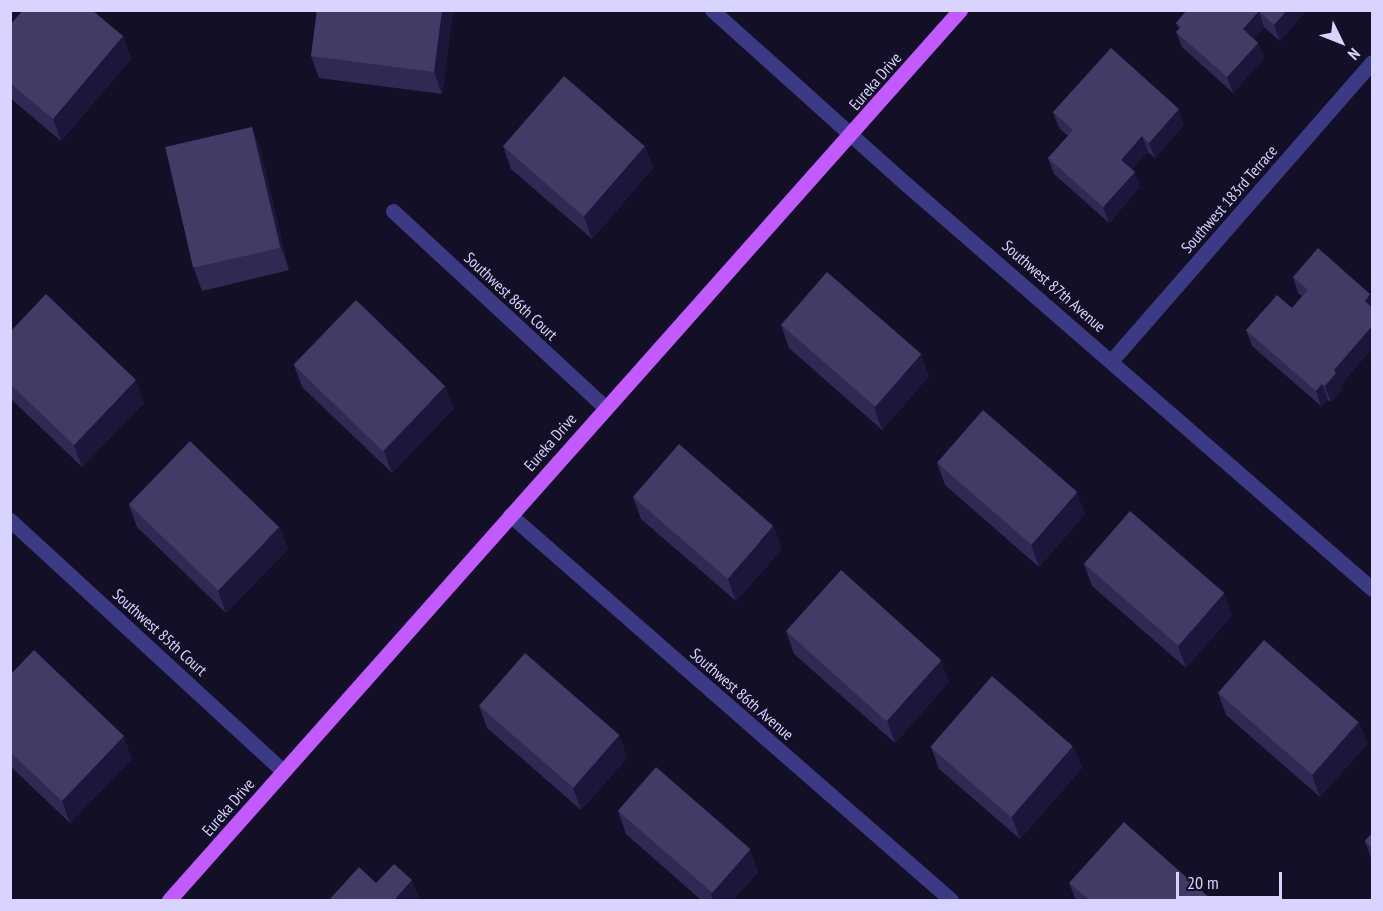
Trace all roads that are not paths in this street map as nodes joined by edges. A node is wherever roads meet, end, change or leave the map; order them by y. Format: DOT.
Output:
graph roads {
  1 [pos="712,10"];
  2 [pos="960,10"];
  3 [pos="1372,62"];
  4 [pos="850,135"];
  5 [pos="393,211"];
  6 [pos="1112,360"];
  7 [pos="605,407"];
  8 [pos="510,515"];
  9 [pos="10,520"];
  10 [pos="1372,589"];
  11 [pos="284,771"];
  12 [pos="169,900"];
  13 [pos="951,900"];
  1 -- 4 [label="street, Southwest 87th Avenue"];
  2 -- 4 [label="main road, Eureka Drive"];
  3 -- 6 [label="street, Southwest 183rd Terrace"];
  4 -- 6 [label="street, Southwest 87th Avenue"];
  4 -- 7 [label="main road, Eureka Drive"];
  5 -- 7 [label="street, Southwest 86th Court"];
  6 -- 10 [label="street, Southwest 87th Avenue"];
  7 -- 8 [label="main road, Eureka Drive"];
  8 -- 11 [label="main road, Eureka Drive"];
  8 -- 13 [label="street, Southwest 86th Avenue"];
  9 -- 11 [label="street, Southwest 85th Court"];
  11 -- 12 [label="main road, Eureka Drive"];
}
